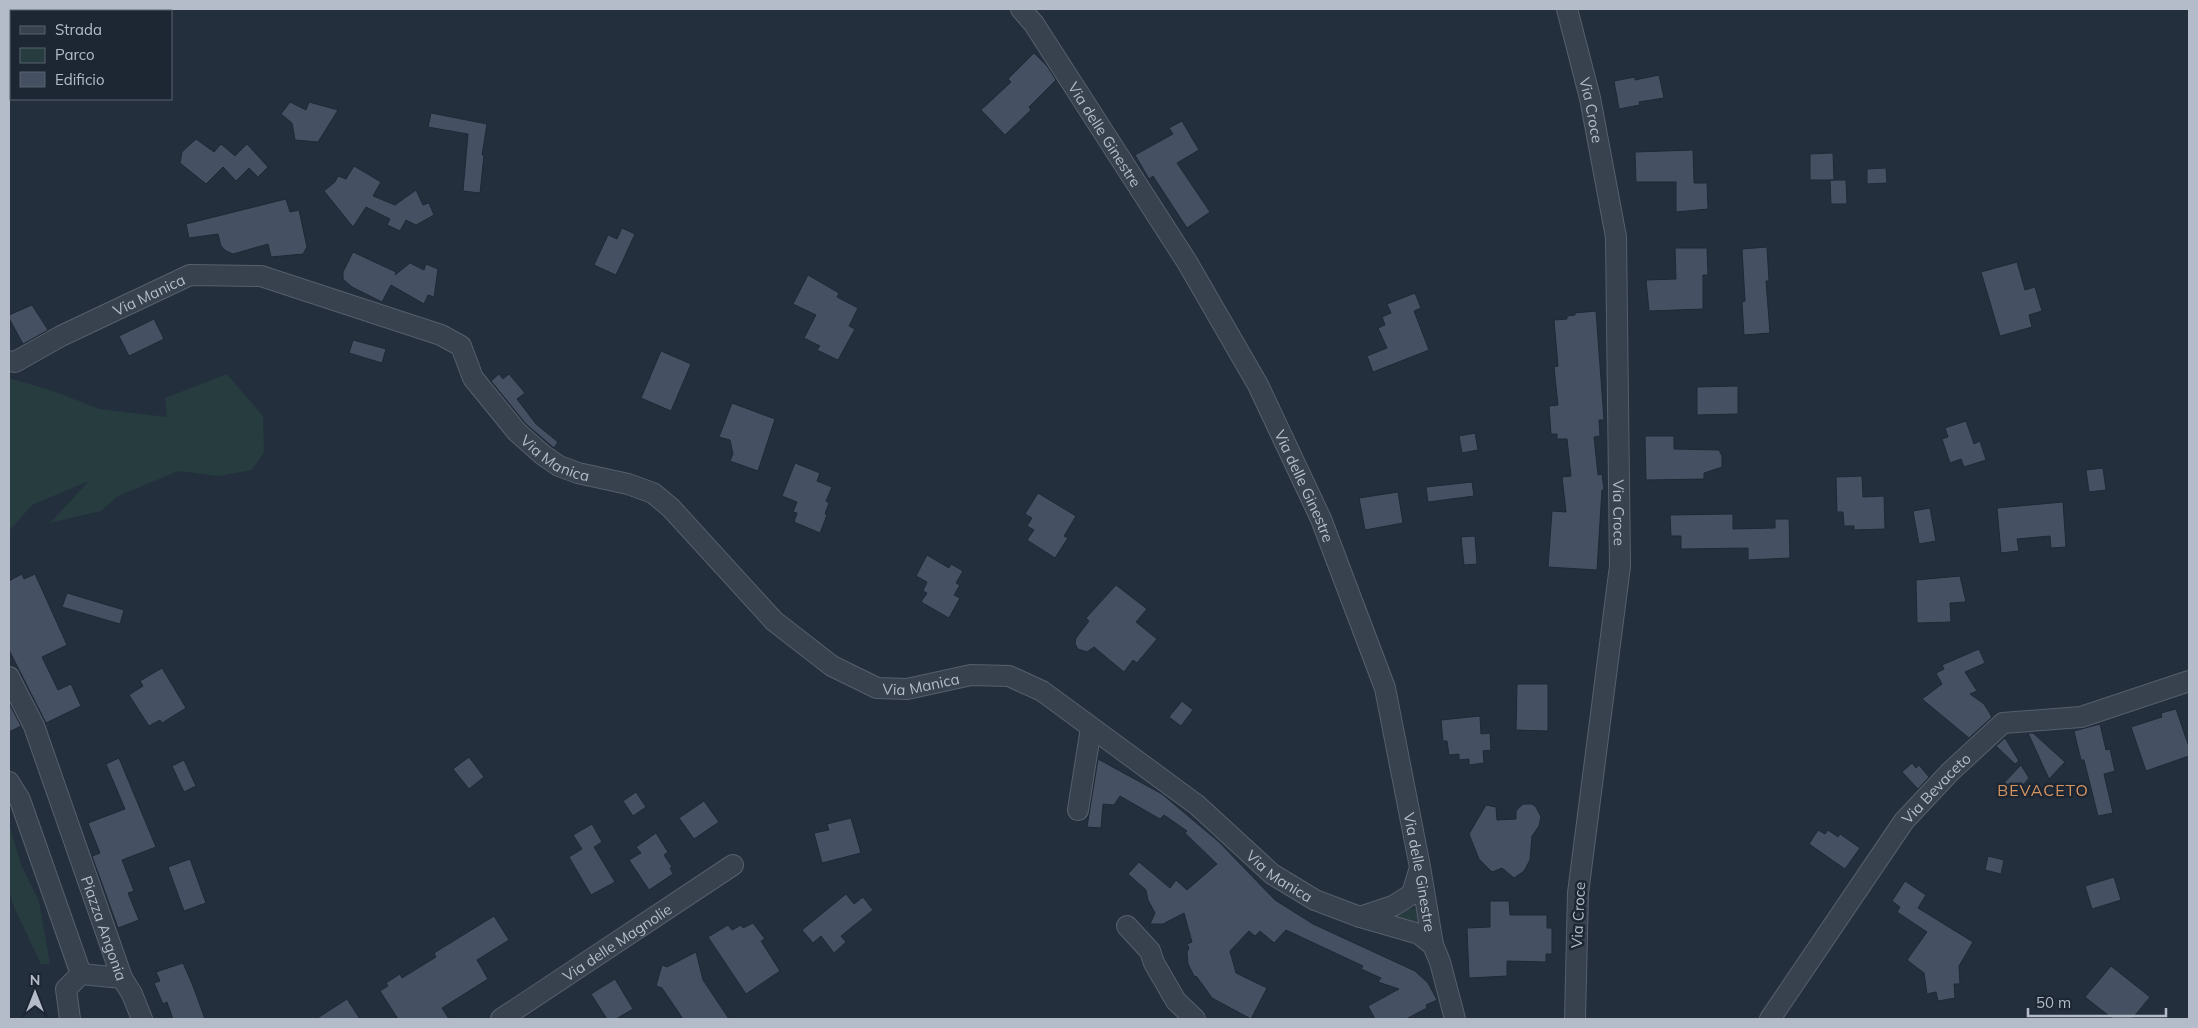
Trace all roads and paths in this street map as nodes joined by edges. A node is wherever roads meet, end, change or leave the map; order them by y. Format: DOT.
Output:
graph roads {
  1 [pos="1021,9"];
  2 [pos="1567,9"];
  3 [pos="9,361"];
  4 [pos="9,676"];
  5 [pos="2189,682"];
  6 [pos="1091,728"];
  7 [pos="9,782"];
  8 [pos="1078,810"];
  9 [pos="733,865"];
  10 [pos="1420,867"];
  11 [pos="1360,917"];
  12 [pos="1128,926"];
  13 [pos="1433,945"];
  14 [pos="81,974"];
  15 [pos="122,978"];
  16 [pos="70,1019"];
  17 [pos="142,1019"];
  18 [pos="501,1019"];
  19 [pos="1195,1019"];
  20 [pos="1455,1019"];
  21 [pos="1575,1019"];
  22 [pos="1770,1019"];
  1 -- 10 [label="street, Via delle Ginestre"];
  2 -- 21 [label="street, Via Croce"];
  3 -- 6 [label="street, Via Manica"];
  4 -- 15 [label="street, Piazza Angonia"];
  5 -- 22 [label="street, Via Bevaceto"];
  6 -- 8 [label="street"];
  6 -- 11 [label="street, Via Manica"];
  7 -- 14 [label="street, Piazza Angonia"];
  9 -- 18 [label="street, Via delle Magnolie"];
  10 -- 11 [label="street"];
  10 -- 13 [label="street, Via delle Ginestre"];
  11 -- 13 [label="street, Via Manica"];
  12 -- 19 [label="street"];
  13 -- 20 [label="street, Via delle Ginestre"];
  14 -- 15 [label="street, Piazza Angonia"];
  14 -- 16 [label="street"];
  15 -- 17 [label="street"];
}
